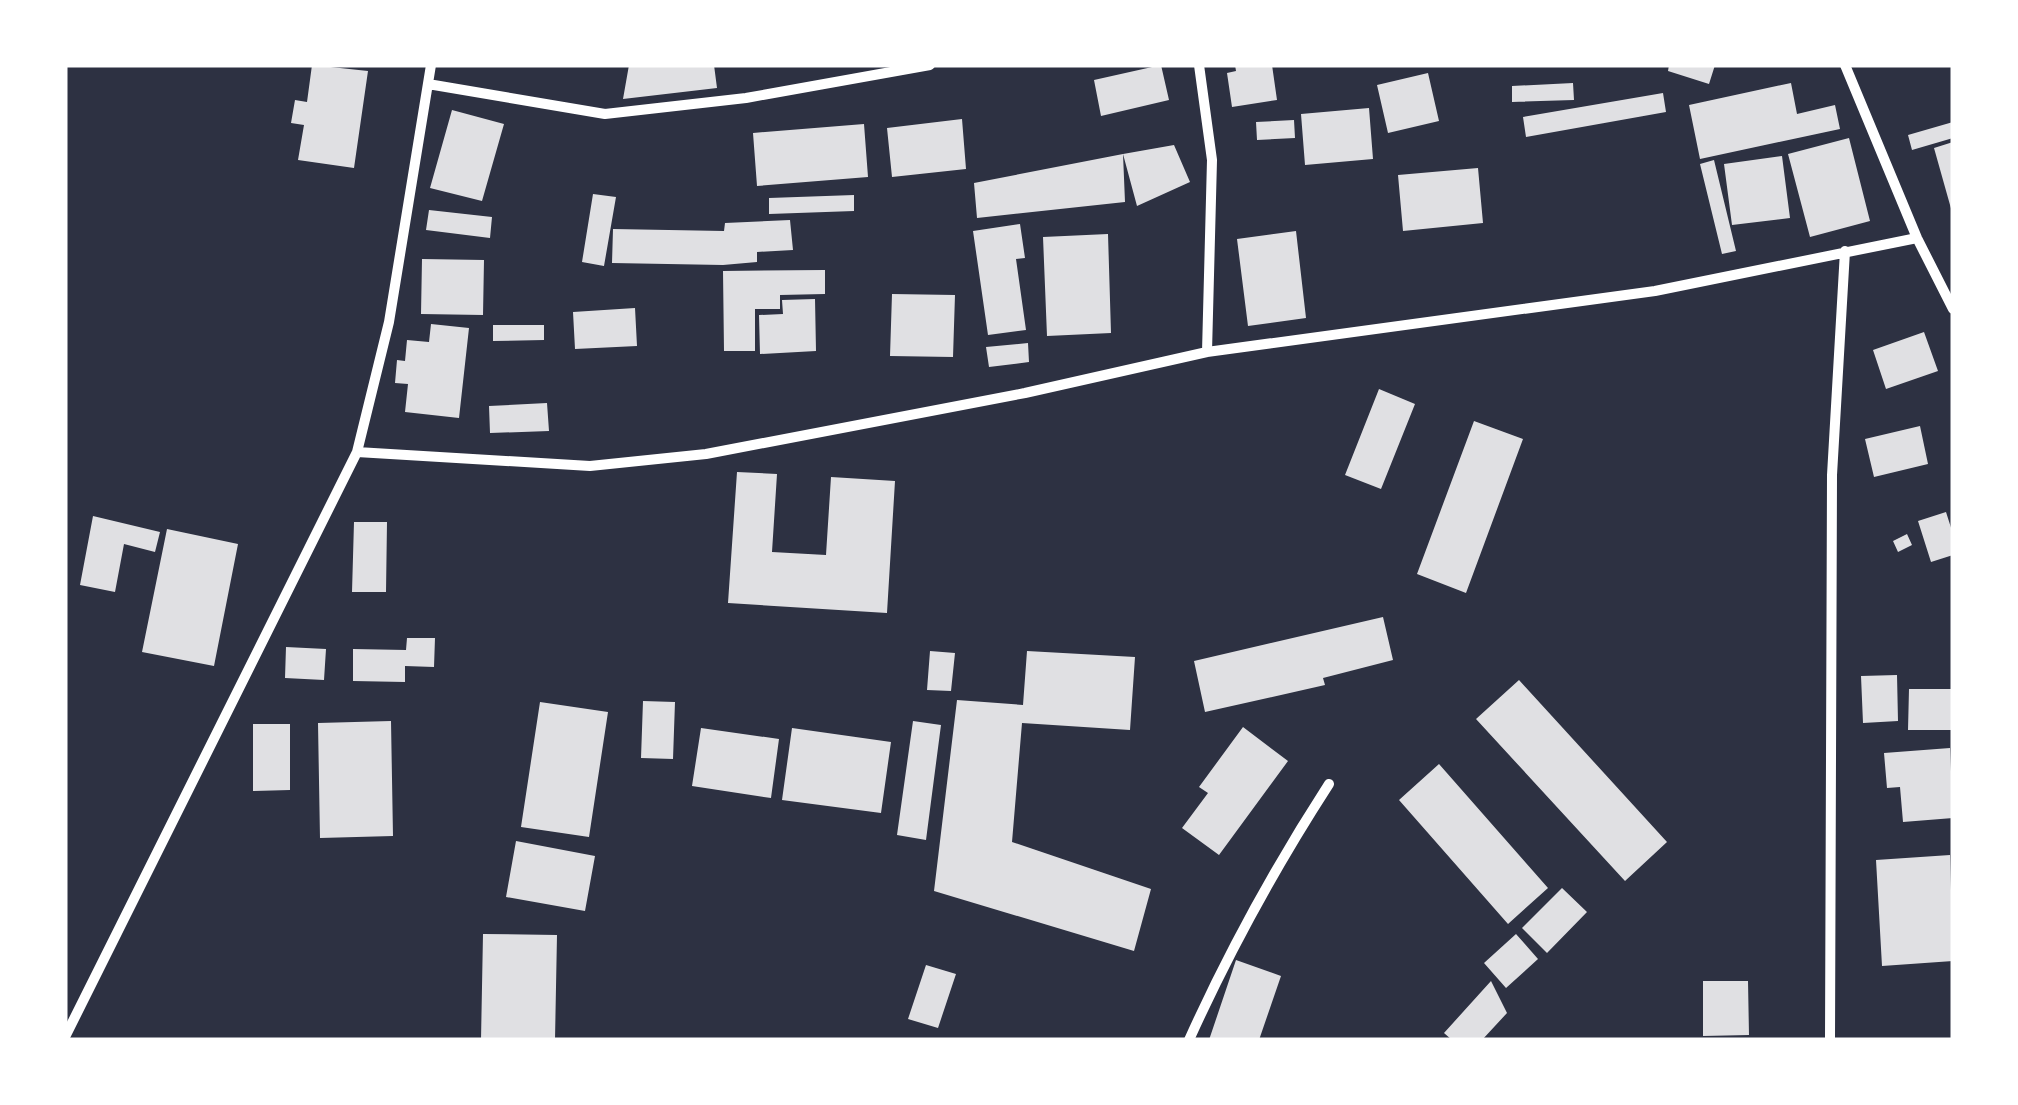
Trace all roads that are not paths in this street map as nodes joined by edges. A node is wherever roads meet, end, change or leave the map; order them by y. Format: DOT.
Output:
graph roads {
  1 [pos="431,65"];
  2 [pos="930,65"];
  3 [pos="1199,65"];
  4 [pos="1845,65"];
  5 [pos="428,84"];
  6 [pos="1917,238"];
  7 [pos="1846,251"];
  8 [pos="1953,310"];
  9 [pos="1207,352"];
  10 [pos="357,452"];
  11 [pos="1329,784"];
  12 [pos="65,1037"];
  13 [pos="1189,1040"];
  14 [pos="1830,1040"];
  1 -- 5 [label="street"];
  2 -- 5 [label="street"];
  3 -- 9 [label="street"];
  4 -- 6 [label="street"];
  5 -- 10 [label="street"];
  6 -- 7 [label="street"];
  6 -- 8 [label="street"];
  7 -- 9 [label="street"];
  7 -- 14 [label="street"];
  9 -- 10 [label="street"];
  10 -- 12 [label="street"];
  11 -- 13 [label="street"];
}
